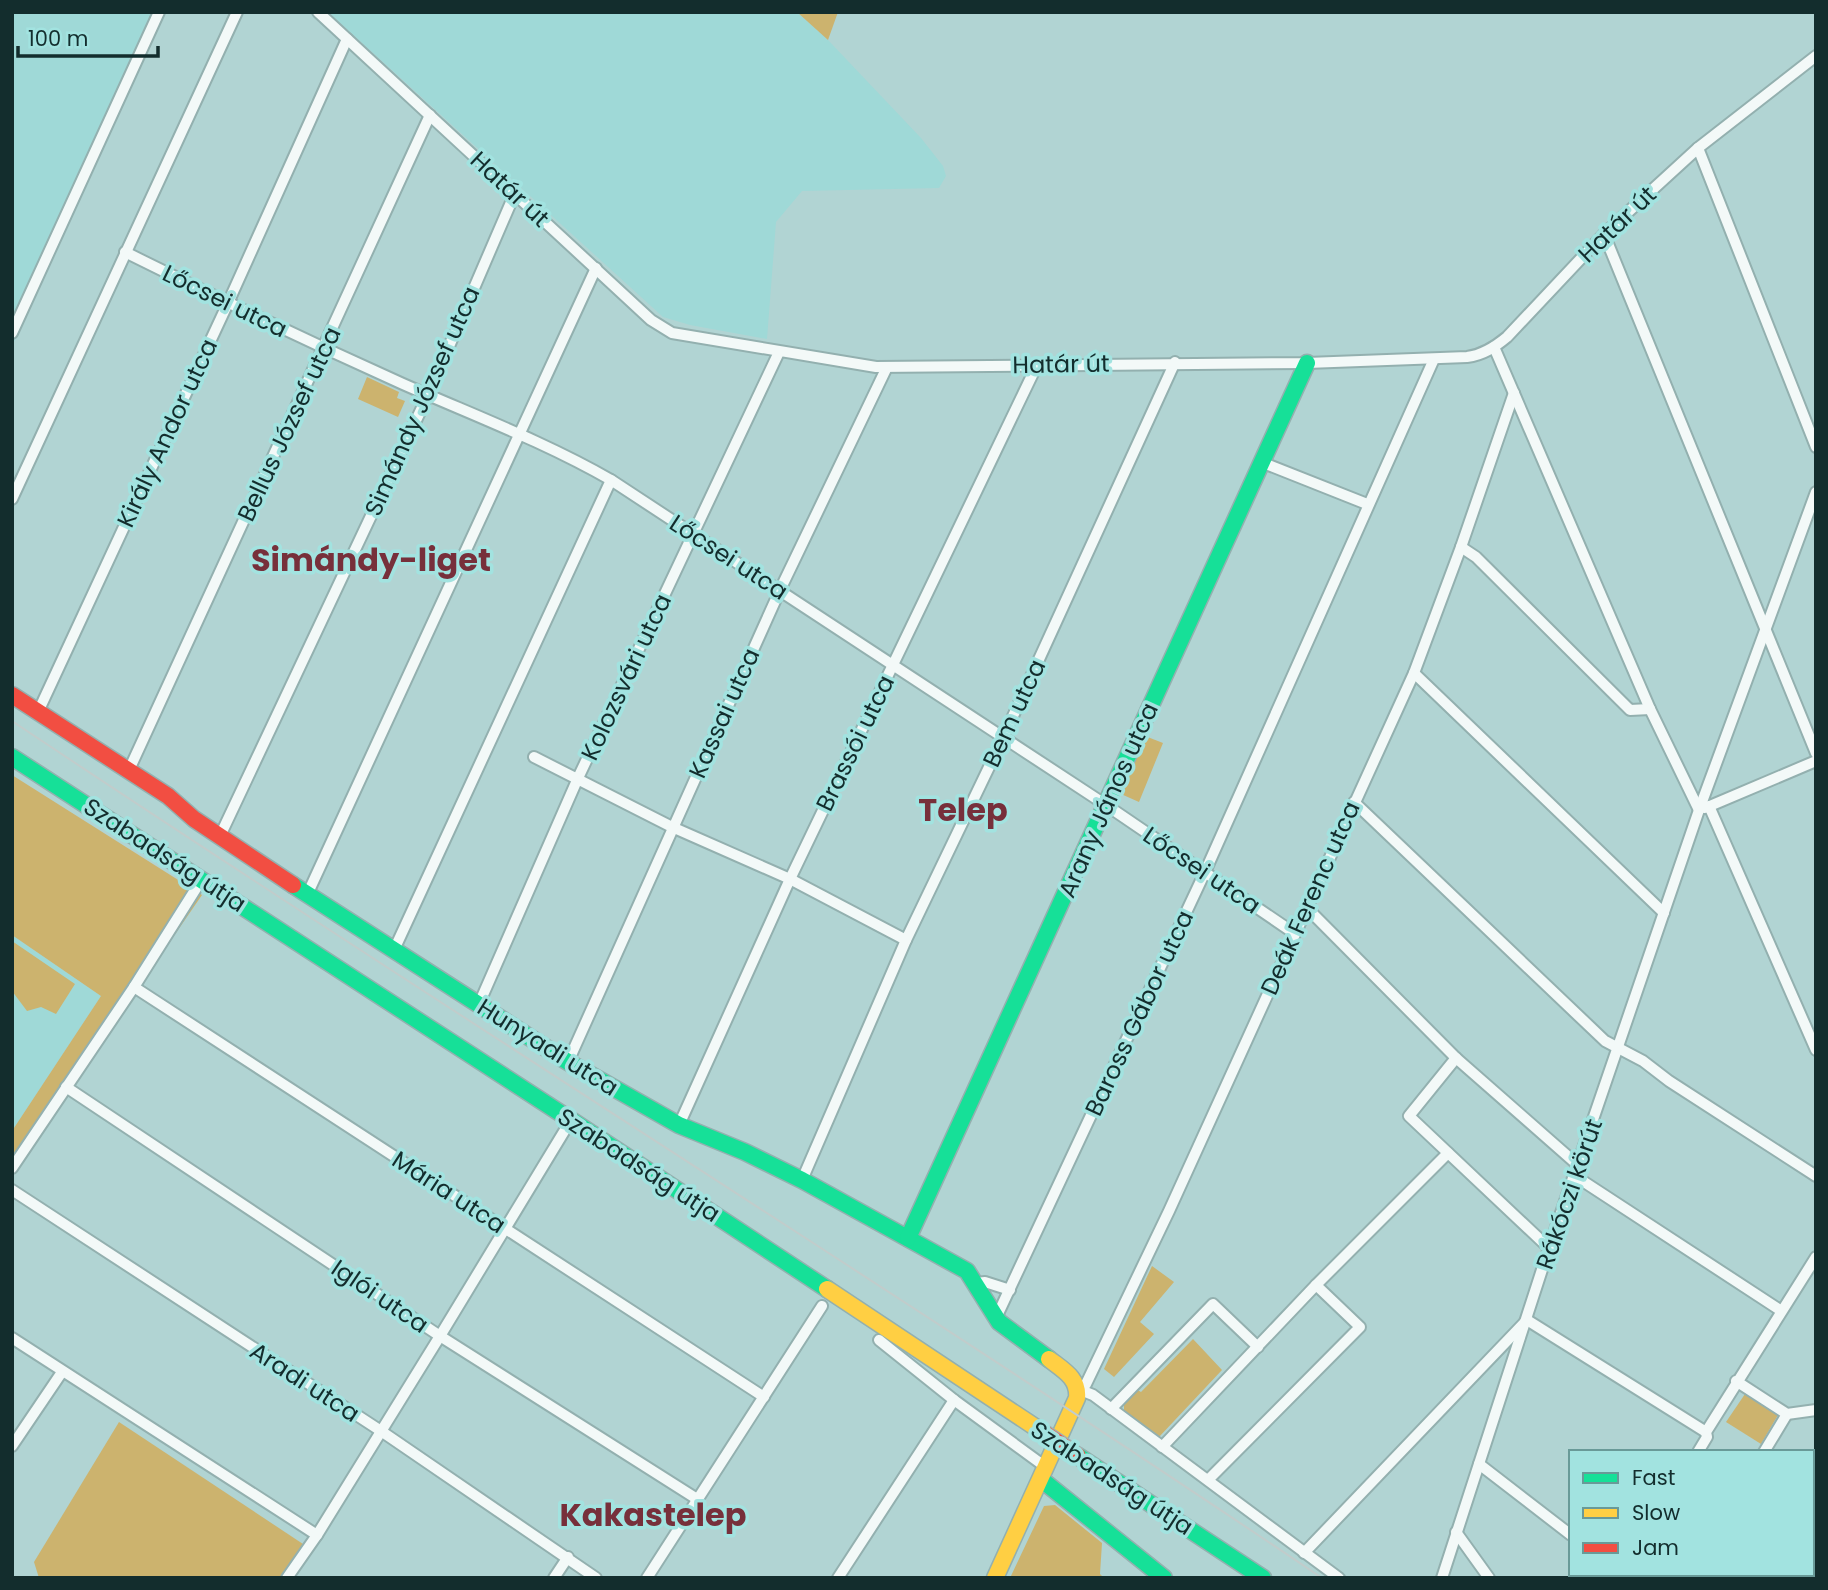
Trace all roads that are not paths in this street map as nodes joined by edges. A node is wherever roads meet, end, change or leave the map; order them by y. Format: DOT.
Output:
graph roads {
  1 [pos="159,12"];
  2 [pos="237,12"];
  3 [pos="318,12"];
  4 [pos="346,39"];
  5 [pos="1814,58"];
  6 [pos="1816,71"];
  7 [pos="430,115"];
  8 [pos="1698,148"];
  9 [pos="515,193"];
  10 [pos="1604,234"];
  11 [pos="125,253"];
  12 [pos="596,268"];
  13 [pos="228,303"];
  14 [pos="12,333"];
  15 [pos="1494,347"];
  16 [pos="324,349"];
  17 [pos="779,352"];
  18 [pos="1434,359"];
  19 [pos="1175,362"];
  20 [pos="1307,363"];
  21 [pos="1037,365"];
  22 [pos="887,367"];
  23 [pos="1514,393"];
  24 [pos="428,395"];
  25 [pos="520,435"];
  26 [pos="1816,447"];
  27 [pos="1261,462"];
  28 [pos="611,480"];
  29 [pos="1816,492"];
  30 [pos="12,499"];
  31 [pos="1367,504"];
  32 [pos="693,533"];
  33 [pos="1461,547"];
  34 [pos="780,590"];
  35 [pos="1766,629"];
  36 [pos="893,666"];
  37 [pos="1414,673"];
  38 [pos="12,695"];
  39 [pos="1650,709"];
  40 [pos="38,712"];
  41 [pos="1003,738"];
  42 [pos="1816,753"];
  43 [pos="12,757"];
  44 [pos="534,757"];
  45 [pos="1816,761"];
  46 [pos="129,770"];
  47 [pos="578,778"];
  48 [pos="1354,802"];
  49 [pos="1106,805"];
  50 [pos="1704,808"];
  51 [pos="672,827"];
  52 [pos="220,836"];
  53 [pos="1205,872"];
  54 [pos="202,879"];
  55 [pos="790,879"];
  56 [pos="307,895"];
  57 [pos="1306,907"];
  58 [pos="1664,913"];
  59 [pos="1294,933"];
  60 [pos="906,940"];
  61 [pos="394,950"];
  62 [pos="134,987"];
  63 [pos="479,1004"];
  64 [pos="1618,1048"];
  65 [pos="1816,1050"];
  66 [pos="1456,1058"];
  67 [pos="568,1062"];
  68 [pos="66,1087"];
  69 [pos="571,1120"];
  70 [pos="679,1125"];
  71 [pos="1448,1153"];
  72 [pos="12,1168"];
  73 [pos="1577,1171"];
  74 [pos="1816,1176"];
  75 [pos="802,1180"];
  76 [pos="12,1190"];
  77 [pos="505,1228"];
  78 [pos="908,1238"];
  79 [pos="1549,1248"];
  80 [pos="1816,1257"];
  81 [pos="976,1283"];
  82 [pos="1316,1285"];
  83 [pos="1010,1290"];
  84 [pos="822,1306"];
  85 [pos="1780,1310"];
  86 [pos="996,1318"];
  87 [pos="1527,1320"];
  88 [pos="440,1336"];
  89 [pos="12,1338"];
  90 [pos="878,1340"];
  91 [pos="1258,1347"];
  92 [pos="62,1372"];
  93 [pos="1735,1381"];
  94 [pos="1078,1389"];
  95 [pos="764,1397"];
  96 [pos="954,1400"];
  97 [pos="1111,1409"];
  98 [pos="1816,1410"];
  99 [pos="1787,1414"];
  100 [pos="381,1431"];
  101 [pos="1706,1432"];
  102 [pos="12,1446"];
  103 [pos="1161,1447"];
  104 [pos="1699,1450"];
  105 [pos="1765,1450"];
  106 [pos="1479,1464"];
  107 [pos="1044,1474"];
  108 [pos="1208,1480"];
  109 [pos="697,1499"];
  110 [pos="1456,1532"];
  111 [pos="1569,1533"];
  112 [pos="317,1535"];
  113 [pos="1304,1553"];
  114 [pos="568,1557"];
  115 [pos="287,1578"];
  116 [pos="554,1578"];
  117 [pos="596,1578"];
  118 [pos="648,1578"];
  119 [pos="838,1578"];
  120 [pos="995,1578"];
  121 [pos="1164,1578"];
  122 [pos="1264,1578"];
  123 [pos="1339,1578"];
  124 [pos="1442,1578"];
  125 [pos="1489,1578"];
  1 -- 14 [label="street"];
  2 -- 11 [label="street"];
  3 -- 4 [label="street, Határ út"];
  4 -- 7 [label="street, Határ út"];
  4 -- 13 [label="street, Király Andor utca"];
  5 -- 6 [label="street"];
  5 -- 8 [label="street, Határ út"];
  7 -- 9 [label="street, Határ út"];
  7 -- 16 [label="street, Bellus József utca"];
  8 -- 10 [label="street, Határ út"];
  8 -- 26 [label="street"];
  9 -- 12 [label="street, Határ út"];
  9 -- 24 [label="street, Simándy József utca"];
  10 -- 15 [label="street, Határ út"];
  10 -- 35 [label="street"];
  11 -- 13 [label="street, Lőcsei utca"];
  11 -- 30 [label="street"];
  12 -- 17 [label="street, Határ út"];
  12 -- 25 [label="street"];
  13 -- 16 [label="street, Lőcsei utca"];
  13 -- 40 [label="street, Király Andor utca"];
  15 -- 18 [label="street, Határ út"];
  15 -- 23 [label="street"];
  16 -- 24 [label="street, Lőcsei utca"];
  16 -- 46 [label="street, Bellus József utca"];
  17 -- 22 [label="street, Határ út"];
  17 -- 32 [label="street, Kolozsvári utca"];
  18 -- 20 [label="street, Határ út"];
  18 -- 31 [label="street, Baross Gábor utca"];
  19 -- 20 [label="street, Határ út"];
  19 -- 21 [label="street, Határ út"];
  19 -- 41 [label="street, Bem utca"];
  20 -- 27 [label="street, Arany János utca"];
  21 -- 22 [label="street, Határ út"];
  21 -- 36 [label="street, Brassói utca"];
  22 -- 34 [label="street, Kassai utca"];
  23 -- 33 [label="street, Deák Ferenc utca"];
  23 -- 39 [label="street"];
  24 -- 25 [label="street, Lőcsei utca"];
  24 -- 52 [label="street, Simándy József utca"];
  25 -- 28 [label="street, Lőcsei utca"];
  25 -- 56 [label="street"];
  27 -- 31 [label="street"];
  27 -- 49 [label="street, Arany János utca"];
  28 -- 32 [label="street, Lőcsei utca"];
  28 -- 61 [label="street"];
  29 -- 35 [label="street, Rákóczi körút"];
  31 -- 53 [label="street, Baross Gábor utca"];
  32 -- 34 [label="street, Lőcsei utca"];
  32 -- 47 [label="street, Kolozsvári utca"];
  33 -- 37 [label="street, Deák Ferenc utca"];
  33 -- 39 [label="street"];
  34 -- 36 [label="street, Lőcsei utca"];
  34 -- 51 [label="street, Kassai utca"];
  35 -- 42 [label="street"];
  35 -- 50 [label="street, Rákóczi körút"];
  36 -- 41 [label="street, Lőcsei utca"];
  36 -- 55 [label="street, Brassói utca"];
  37 -- 48 [label="street, Deák Ferenc utca"];
  37 -- 58 [label="street"];
  38 -- 40 [label="street, Hunyadi utca"];
  39 -- 50 [label="street"];
  40 -- 46 [label="street, Hunyadi utca"];
  41 -- 49 [label="street, Lőcsei utca"];
  41 -- 60 [label="street, Bem utca"];
  43 -- 54 [label="street, Szabadság útja"];
  44 -- 47 [label="street"];
  45 -- 50 [label="street"];
  46 -- 52 [label="street, Hunyadi utca"];
  47 -- 51 [label="street"];
  47 -- 63 [label="street, Kolozsvári utca"];
  48 -- 57 [label="street, Deák Ferenc utca"];
  48 -- 64 [label="street"];
  49 -- 53 [label="street, Lőcsei utca"];
  49 -- 78 [label="street, Arany János utca"];
  50 -- 58 [label="street, Rákóczi körút"];
  50 -- 65 [label="street"];
  51 -- 55 [label="street"];
  51 -- 67 [label="street, Kassai utca"];
  52 -- 56 [label="street, Hunyadi utca"];
  53 -- 59 [label="street, Lőcsei utca"];
  53 -- 83 [label="street, Baross Gábor utca"];
  54 -- 62 [label="street"];
  54 -- 69 [label="street, Szabadság útja"];
  55 -- 60 [label="street"];
  55 -- 70 [label="street, Brassói utca"];
  56 -- 61 [label="street, Hunyadi utca"];
  57 -- 59 [label="street, Deák Ferenc utca"];
  57 -- 66 [label="street"];
  58 -- 64 [label="street, Rákóczi körút"];
  59 -- 94 [label="street, Deák Ferenc utca"];
  60 -- 75 [label="street, Bem utca"];
  61 -- 63 [label="street, Hunyadi utca"];
  62 -- 68 [label="street"];
  62 -- 77 [label="street, Mária utca"];
  63 -- 67 [label="street, Hunyadi utca"];
  64 -- 73 [label="street, Rákóczi körút"];
  64 -- 74 [label="street"];
  66 -- 71 [label="street"];
  66 -- 73 [label="street"];
  67 -- 70 [label="street, Hunyadi utca"];
  68 -- 72 [label="street"];
  68 -- 88 [label="street, Iglói utca"];
  69 -- 77 [label="street"];
  69 -- 122 [label="street, Szabadság útja, bridge"];
  70 -- 75 [label="street, Hunyadi utca"];
  71 -- 79 [label="street"];
  71 -- 82 [label="street"];
  73 -- 79 [label="street, Rákóczi körút"];
  73 -- 85 [label="street"];
  75 -- 78 [label="street, Hunyadi utca"];
  76 -- 100 [label="street, Aradi utca"];
  77 -- 88 [label="street"];
  77 -- 95 [label="street, Mária utca"];
  78 -- 81 [label="street, Hunyadi utca"];
  79 -- 87 [label="street, Rákóczi körút"];
  80 -- 85 [label="street"];
  81 -- 83 [label="street"];
  81 -- 86 [label="street, Hunyadi utca"];
  82 -- 91 [label="street"];
  82 -- 108 [label="street"];
  83 -- 86 [label="street, Baross Gábor utca"];
  84 -- 95 [label="street"];
  85 -- 93 [label="street"];
  86 -- 94 [label="street, Hunyadi utca"];
  87 -- 101 [label="street"];
  87 -- 106 [label="street, Rákóczi körút"];
  87 -- 113 [label="street"];
  88 -- 100 [label="street"];
  88 -- 109 [label="street, Iglói utca"];
  89 -- 92 [label="street"];
  90 -- 96 [label="street"];
  91 -- 97 [label="street"];
  91 -- 103 [label="street"];
  92 -- 102 [label="street"];
  92 -- 112 [label="street"];
  93 -- 99 [label="street"];
  93 -- 101 [label="street"];
  94 -- 97 [label="street"];
  94 -- 107 [label="street"];
  95 -- 109 [label="street"];
  96 -- 107 [label="street"];
  96 -- 119 [label="street"];
  97 -- 103 [label="street"];
  98 -- 99 [label="street"];
  99 -- 105 [label="street"];
  100 -- 112 [label="street"];
  100 -- 114 [label="street, Aradi utca"];
  101 -- 104 [label="street"];
  103 -- 108 [label="street"];
  106 -- 110 [label="street, Rákóczi körút"];
  106 -- 111 [label="street"];
  107 -- 120 [label="street"];
  107 -- 121 [label="street"];
  108 -- 113 [label="street"];
  109 -- 118 [label="street"];
  110 -- 124 [label="street, Rákóczi körút"];
  110 -- 125 [label="street"];
  112 -- 115 [label="street"];
  113 -- 123 [label="street"];
  114 -- 116 [label="street"];
  114 -- 117 [label="street, Aradi utca"];
}
